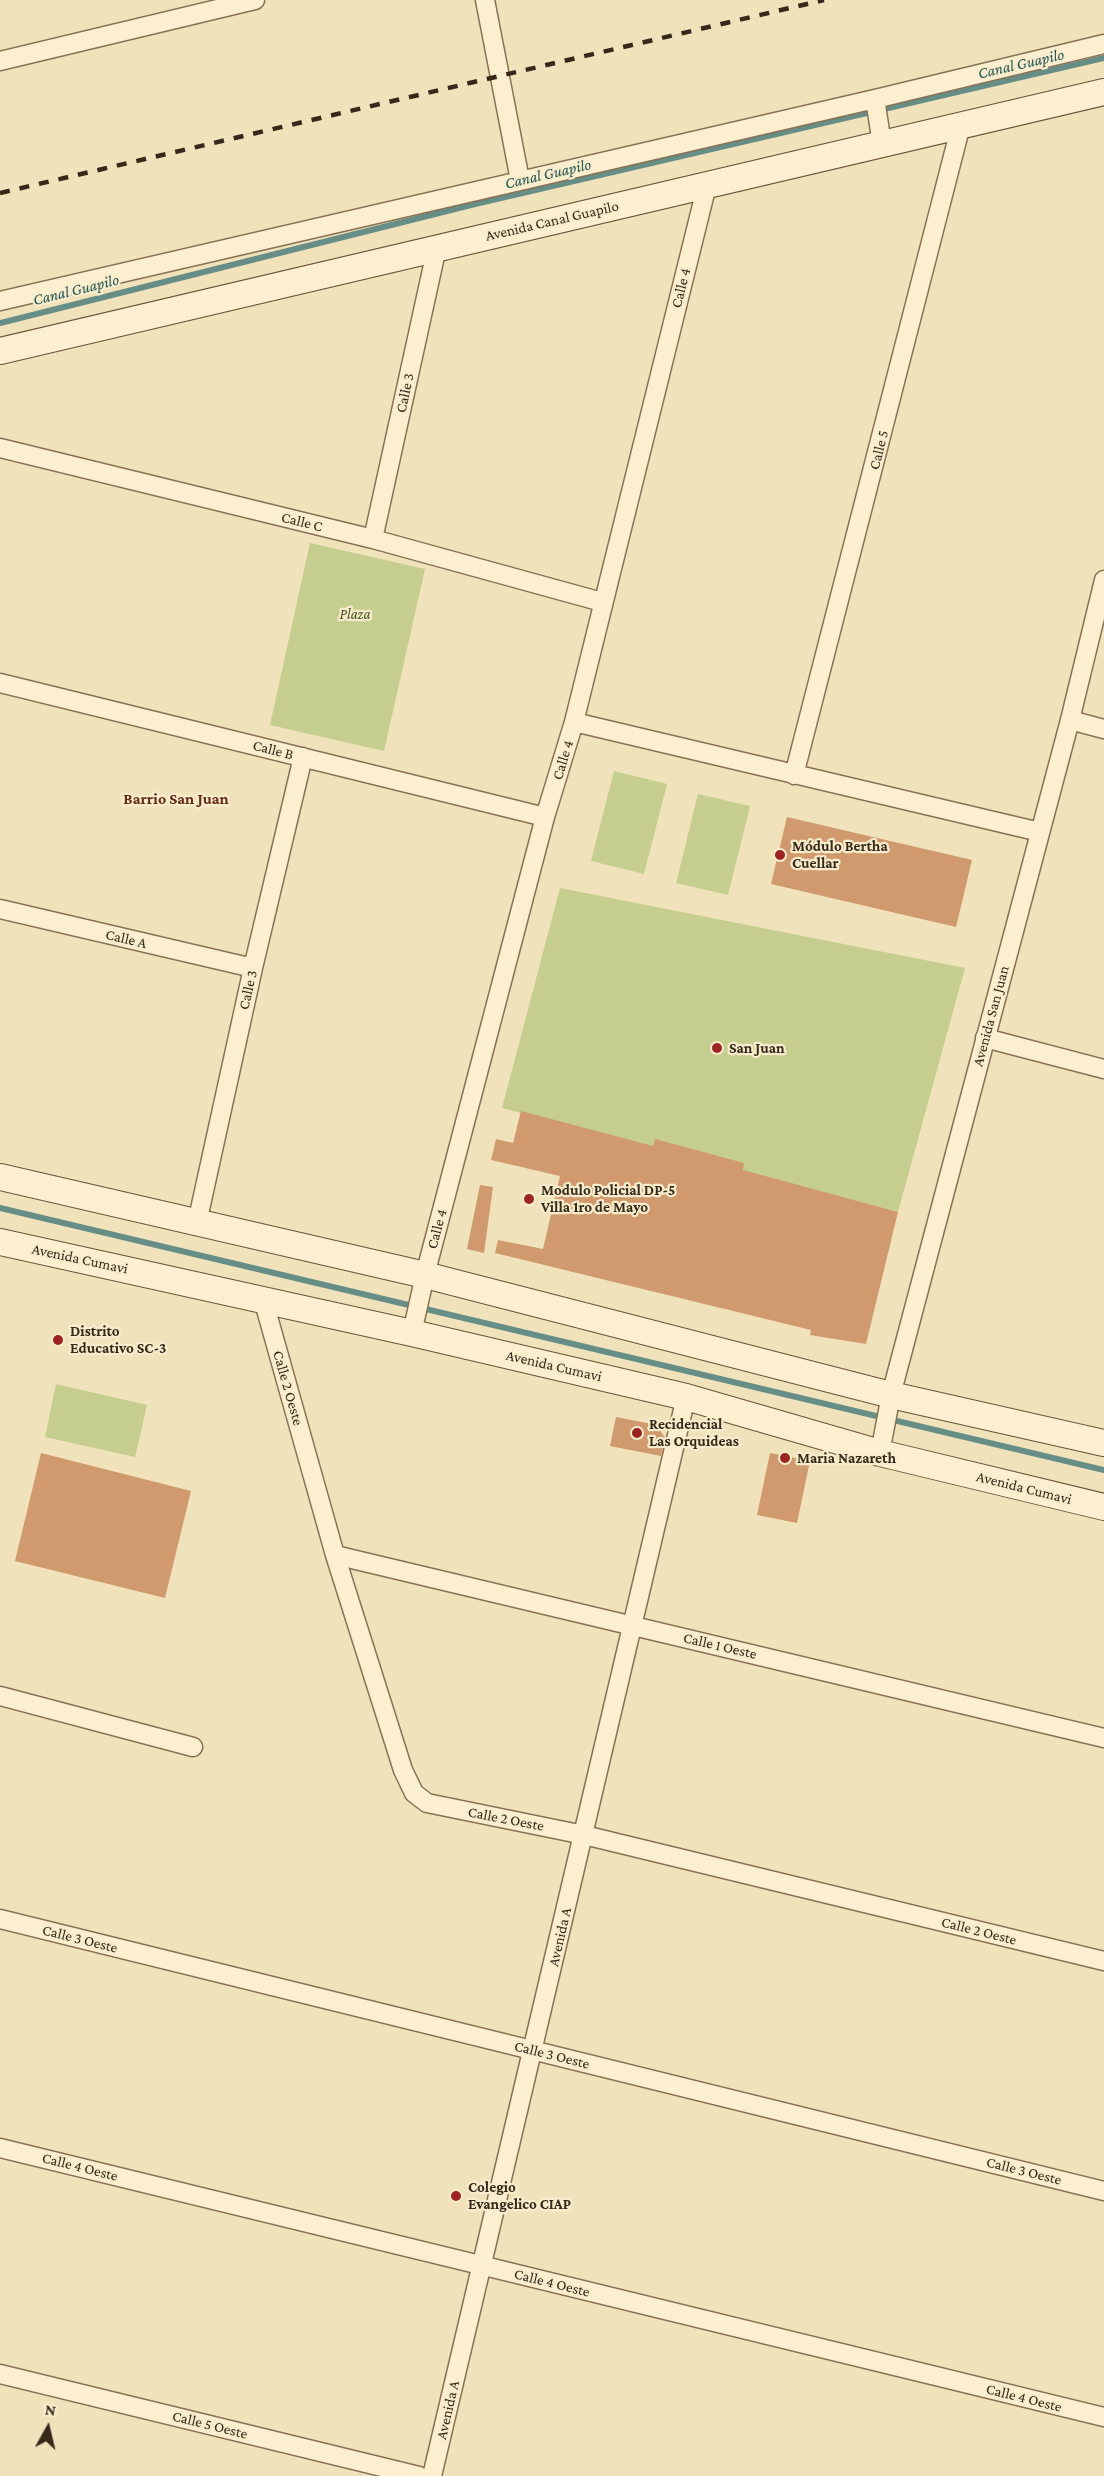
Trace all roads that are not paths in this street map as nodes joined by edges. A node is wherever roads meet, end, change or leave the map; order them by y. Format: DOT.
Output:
graph roads {
  1 [pos="255,0"];
  2 [pos="485,0"];
  3 [pos="1104,44"];
  4 [pos="0,61"];
  5 [pos="1104,92"];
  6 [pos="876,104"];
  7 [pos="961,125"];
  8 [pos="881,140"];
  9 [pos="520,180"];
  10 [pos="707,185"];
  11 [pos="437,247"];
  12 [pos="0,302"];
  13 [pos="0,351"];
  14 [pos="0,448"];
  15 [pos="373,539"];
  16 [pos="1104,580"];
  17 [pos="602,602"];
  18 [pos="0,683"];
  19 [pos="1070,720"];
  20 [pos="574,722"];
  21 [pos="1104,729"];
  22 [pos="303,757"];
  23 [pos="794,774"];
  24 [pos="545,817"];
  25 [pos="1040,831"];
  26 [pos="0,909"];
  27 [pos="253,968"];
  28 [pos="985,1038"];
  29 [pos="1104,1069"];
  30 [pos="0,1177"];
  31 [pos="197,1223"];
  32 [pos="0,1242"];
  33 [pos="423,1284"];
  34 [pos="263,1299"];
  35 [pos="414,1323"];
  36 [pos="686,1397"];
  37 [pos="890,1402"];
  38 [pos="1104,1443"];
  39 [pos="881,1446"];
  40 [pos="1104,1507"];
  41 [pos="336,1556"];
  42 [pos="634,1626"];
  43 [pos="0,1696"];
  44 [pos="1104,1738"];
  45 [pos="193,1747"];
  46 [pos="584,1835"];
  47 [pos="0,1919"];
  48 [pos="1104,1961"];
  49 [pos="533,2050"];
  50 [pos="0,2148"];
  51 [pos="1104,2191"];
  52 [pos="482,2266"];
  53 [pos="0,2374"];
  54 [pos="1104,2417"];
  55 [pos="419,2476"];
  56 [pos="432,2476"];
  1 -- 4 [label="street"];
  2 -- 9 [label="street"];
  3 -- 6 [label="street"];
  5 -- 7 [label="main road, Avenida Canal Guapilo"];
  6 -- 8 [label="street"];
  6 -- 9 [label="street"];
  7 -- 8 [label="main road, Avenida Canal Guapilo"];
  7 -- 23 [label="street, Calle 5"];
  8 -- 10 [label="main road, Avenida Canal Guapilo"];
  9 -- 12 [label="street"];
  10 -- 11 [label="main road, Avenida Canal Guapilo"];
  10 -- 17 [label="street, Calle 4"];
  11 -- 13 [label="main road, Avenida Canal Guapilo"];
  11 -- 15 [label="street, Calle 3"];
  14 -- 15 [label="street, Calle C"];
  15 -- 17 [label="street, Calle C"];
  16 -- 19 [label="street, Avenida San Juan"];
  17 -- 20 [label="street, Calle 4"];
  18 -- 22 [label="street, Calle B"];
  19 -- 21 [label="street"];
  19 -- 25 [label="street, Avenida San Juan"];
  20 -- 23 [label="street"];
  20 -- 24 [label="street, Calle 4"];
  22 -- 24 [label="street, Calle B"];
  22 -- 27 [label="street, Calle 3"];
  23 -- 25 [label="street"];
  24 -- 33 [label="street, Calle 4"];
  25 -- 28 [label="street, Avenida San Juan"];
  26 -- 27 [label="street, Calle A"];
  27 -- 31 [label="street, Calle 3"];
  28 -- 29 [label="street"];
  28 -- 37 [label="street, Avenida San Juan"];
  30 -- 31 [label="main road"];
  31 -- 33 [label="main road"];
  32 -- 34 [label="main road, Avenida Cumavi"];
  33 -- 35 [label="street, Calle 4"];
  33 -- 37 [label="main road"];
  34 -- 35 [label="main road, Avenida Cumavi"];
  34 -- 41 [label="street, Calle 2 Oeste"];
  35 -- 36 [label="main road, Avenida Cumavi"];
  36 -- 39 [label="main road, Avenida Cumavi"];
  36 -- 42 [label="street, Avenida A"];
  37 -- 38 [label="main road"];
  37 -- 39 [label="street, Avenida San Juan"];
  39 -- 40 [label="main road, Avenida Cumavi"];
  41 -- 42 [label="street, Calle 1 Oeste"];
  41 -- 46 [label="street, Calle 2 Oeste"];
  42 -- 44 [label="street, Calle 1 Oeste"];
  42 -- 46 [label="street, Avenida A"];
  43 -- 45 [label="street"];
  46 -- 48 [label="street, Calle 2 Oeste"];
  46 -- 49 [label="street, Avenida A"];
  47 -- 49 [label="street, Calle 3 Oeste"];
  49 -- 51 [label="street, Calle 3 Oeste"];
  49 -- 52 [label="street, Avenida A"];
  50 -- 52 [label="street, Calle 4 Oeste"];
  52 -- 54 [label="street, Calle 4 Oeste"];
  52 -- 56 [label="street, Avenida A"];
  53 -- 55 [label="street, Calle 5 Oeste"];
}
